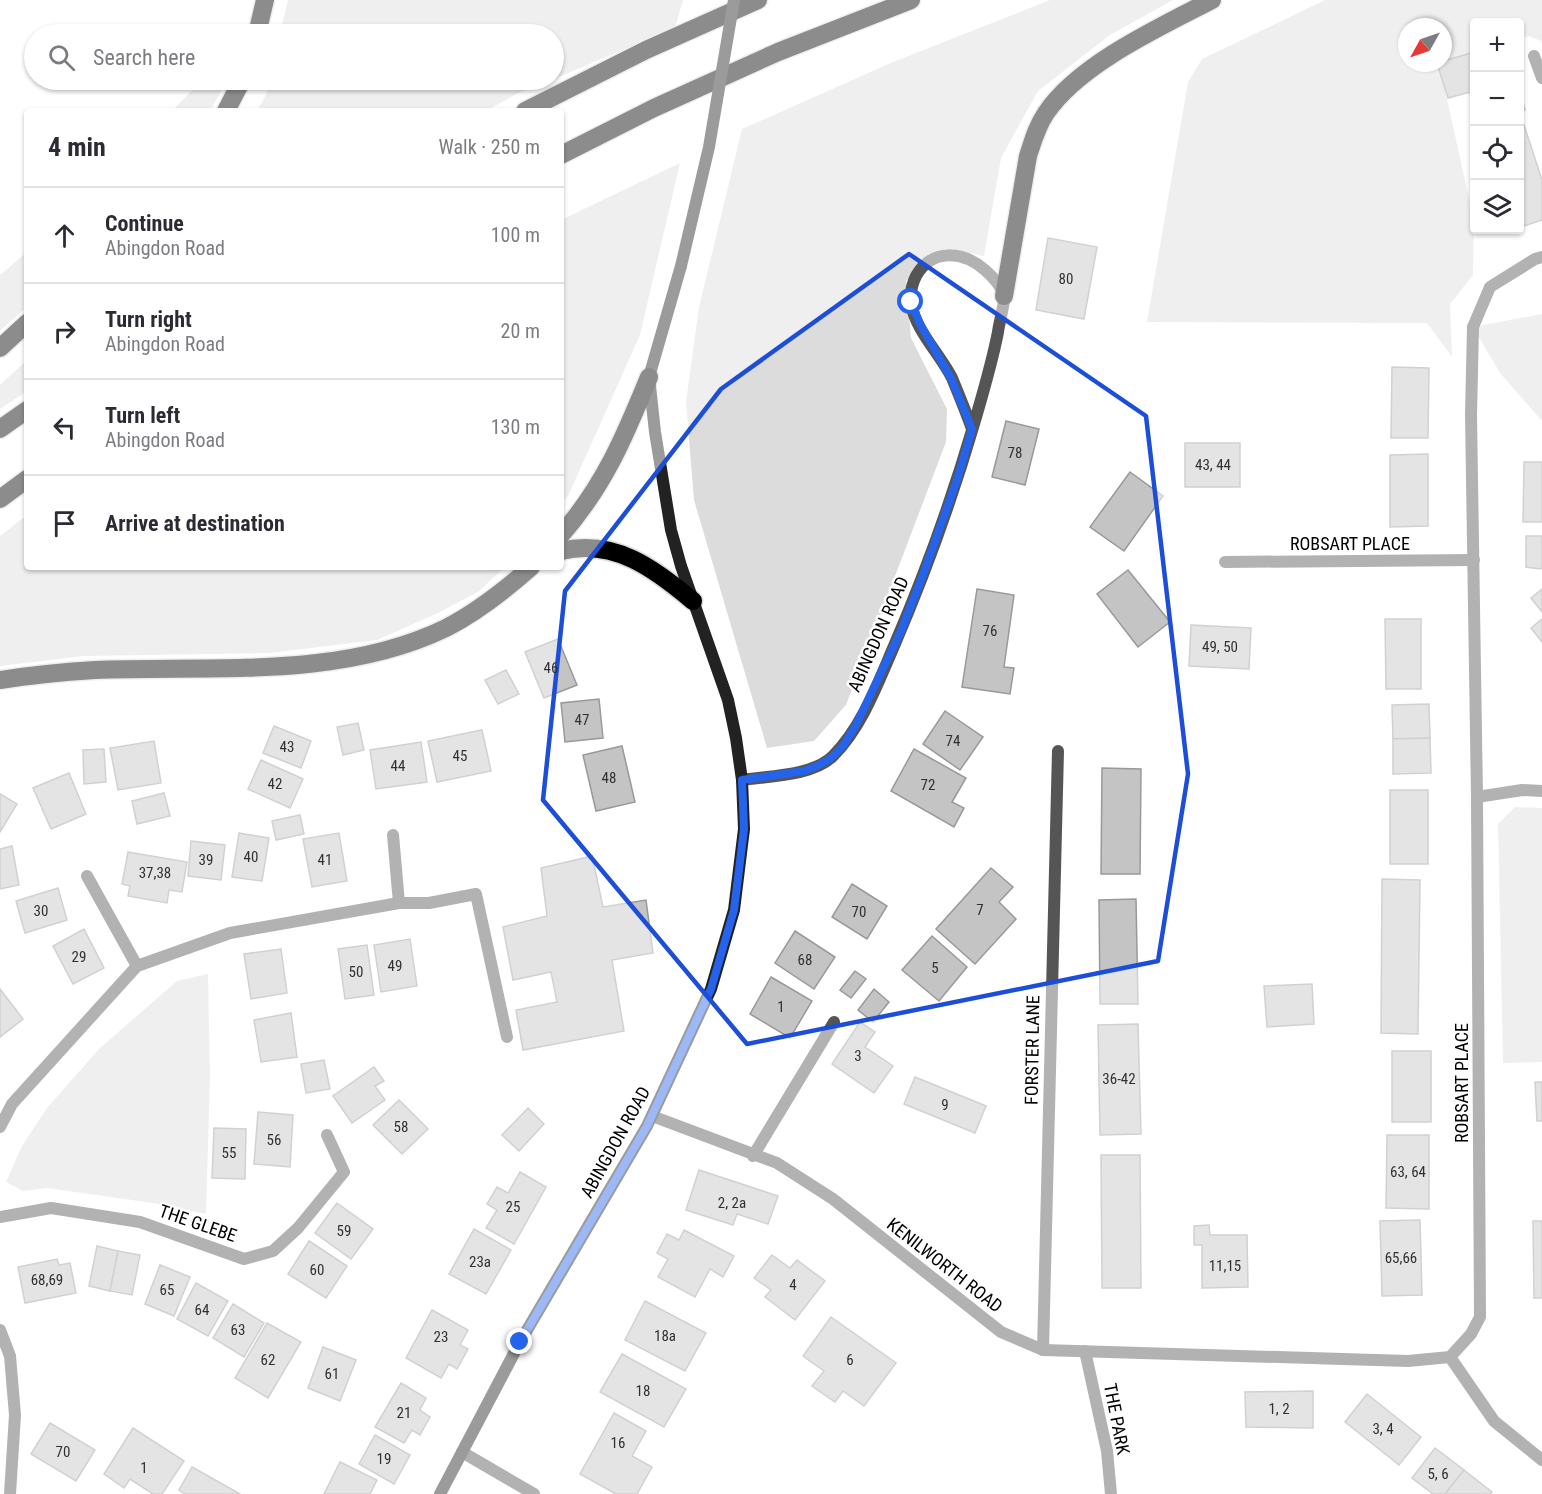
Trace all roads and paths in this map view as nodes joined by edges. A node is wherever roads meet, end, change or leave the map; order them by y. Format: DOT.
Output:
graph roads {
  1 [pos="265,0"];
  2 [pos="734,0"];
  3 [pos="758,0"];
  4 [pos="911,0"];
  5 [pos="1212,0"];
  6 [pos="259,24"];
  7 [pos="1534,56"];
  8 [pos="1542,78"];
  9 [pos="237,90"];
  10 [pos="228,108"];
  11 [pos="531,108"];
  12 [pos="564,153"];
  13 [pos="1542,257"];
  14 [pos="1004,297"];
  15 [pos="24,326"];
  16 [pos="0,348"];
  17 [pos="649,376"];
  18 [pos="24,412"];
  19 [pos="0,429"];
  20 [pos="972,429"];
  21 [pos="24,481"];
  22 [pos="0,499"];
  23 [pos="564,531"];
  24 [pos="564,551"];
  25 [pos="1474,560"];
  26 [pos="1225,562"];
  27 [pos="528,570"];
  28 [pos="693,601"];
  29 [pos="0,680"];
  30 [pos="1058,751"];
  31 [pos="742,780"];
  32 [pos="1542,791"];
  33 [pos="1477,797"];
  34 [pos="393,835"];
  35 [pos="87,876"];
  36 [pos="399,903"];
  37 [pos="137,966"];
  38 [pos="834,1022"];
  39 [pos="507,1037"];
  40 [pos="6,1101"];
  41 [pos="652,1116"];
  42 [pos="0,1127"];
  43 [pos="327,1135"];
  44 [pos="753,1155"];
  45 [pos="0,1217"];
  46 [pos="0,1330"];
  47 [pos="1042,1350"];
  48 [pos="1085,1351"];
  49 [pos="1450,1357"];
  50 [pos="462,1452"];
  51 [pos="1542,1460"];
  52 [pos="10,1494"];
  53 [pos="440,1494"];
  54 [pos="534,1494"];
  55 [pos="1111,1494"];
  1 -- 6 [label="highway"];
  2 -- 17 [label="main road, bridge"];
  3 -- 11 [label="highway"];
  4 -- 12 [label="highway"];
  5 -- 14 [label="highway"];
  7 -- 8 [label="street"];
  9 -- 10 [label="highway"];
  13 -- 25 [label="street, ROBSART PLACE"];
  14 -- 20 [label="street, ABINGDON ROAD"];
  14 -- 20 [label="street"];
  15 -- 16 [label="highway"];
  17 -- 23 [label="highway"];
  17 -- 28 [label="main road, ABINGDON ROAD"];
  18 -- 19 [label="highway"];
  20 -- 31 [label="street, ABINGDON ROAD"];
  21 -- 22 [label="highway"];
  24 -- 28 [label="highway"];
  25 -- 26 [label="street, ROBSART PLACE"];
  25 -- 33 [label="street, ROBSART PLACE"];
  27 -- 29 [label="highway"];
  28 -- 31 [label="main road, ABINGDON ROAD"];
  30 -- 47 [label="street, FORSTER LANE"];
  31 -- 41 [label="main road, ABINGDON ROAD"];
  32 -- 33 [label="street"];
  33 -- 49 [label="street, ROBSART PLACE"];
  34 -- 36 [label="street"];
  35 -- 37 [label="street"];
  36 -- 37 [label="street"];
  36 -- 39 [label="street"];
  37 -- 40 [label="street"];
  38 -- 44 [label="street"];
  40 -- 42 [label="street"];
  41 -- 44 [label="street, KENILWORTH ROAD"];
  41 -- 50 [label="main road, ABINGDON ROAD"];
  43 -- 45 [label="street, THE GLEBE"];
  44 -- 47 [label="street, KENILWORTH ROAD"];
  46 -- 52 [label="street"];
  47 -- 48 [label="street, KENILWORTH ROAD"];
  48 -- 49 [label="street, KENILWORTH ROAD"];
  48 -- 55 [label="street, THE PARK"];
  49 -- 51 [label="street"];
  50 -- 53 [label="main road, ABINGDON ROAD"];
  50 -- 54 [label="street"];
}
